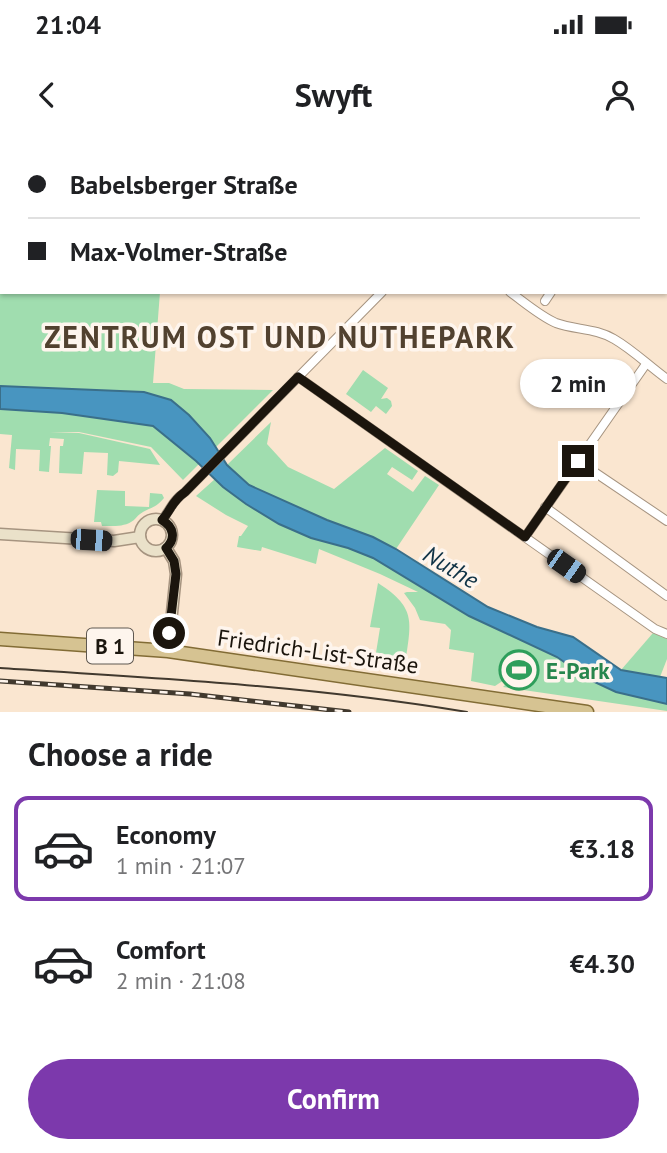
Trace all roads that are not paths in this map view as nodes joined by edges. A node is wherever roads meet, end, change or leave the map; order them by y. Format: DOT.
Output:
graph roads {
  1 [pos="380,294"];
  2 [pos="513,294"];
  3 [pos="550,294"];
  4 [pos="545,301"];
  5 [pos="646,364"];
  6 [pos="298,377"];
  7 [pos="667,379"];
  8 [pos="578,461"];
  9 [pos="545,508"];
  10 [pos="162,520"];
  11 [pos="667,521"];
  12 [pos="0,534"];
  13 [pos="140,537"];
  14 [pos="525,537"];
  15 [pos="166,548"];
  16 [pos="667,596"];
  17 [pos="667,634"];
  18 [pos="0,639"];
  19 [pos="168,651"];
  20 [pos="587,712"];
  1 -- 6 [label="street"];
  2 -- 5 [label="street"];
  3 -- 4 [label="street"];
  5 -- 7 [label="street"];
  5 -- 8 [label="street"];
  6 -- 10 [label="street"];
  6 -- 14 [label="street"];
  8 -- 9 [label="street"];
  8 -- 11 [label="street"];
  9 -- 14 [label="street"];
  9 -- 16 [label="street"];
  10 -- 13 [label="street"];
  10 -- 15 [label="street"];
  12 -- 13 [label="street"];
  13 -- 15 [label="street"];
  14 -- 17 [label="street"];
  15 -- 19 [label="street"];
  18 -- 19 [label="main road, Friedrich-List-Straße / B 1"];
  19 -- 20 [label="main road, Friedrich-List-Straße / B 1"];
}
